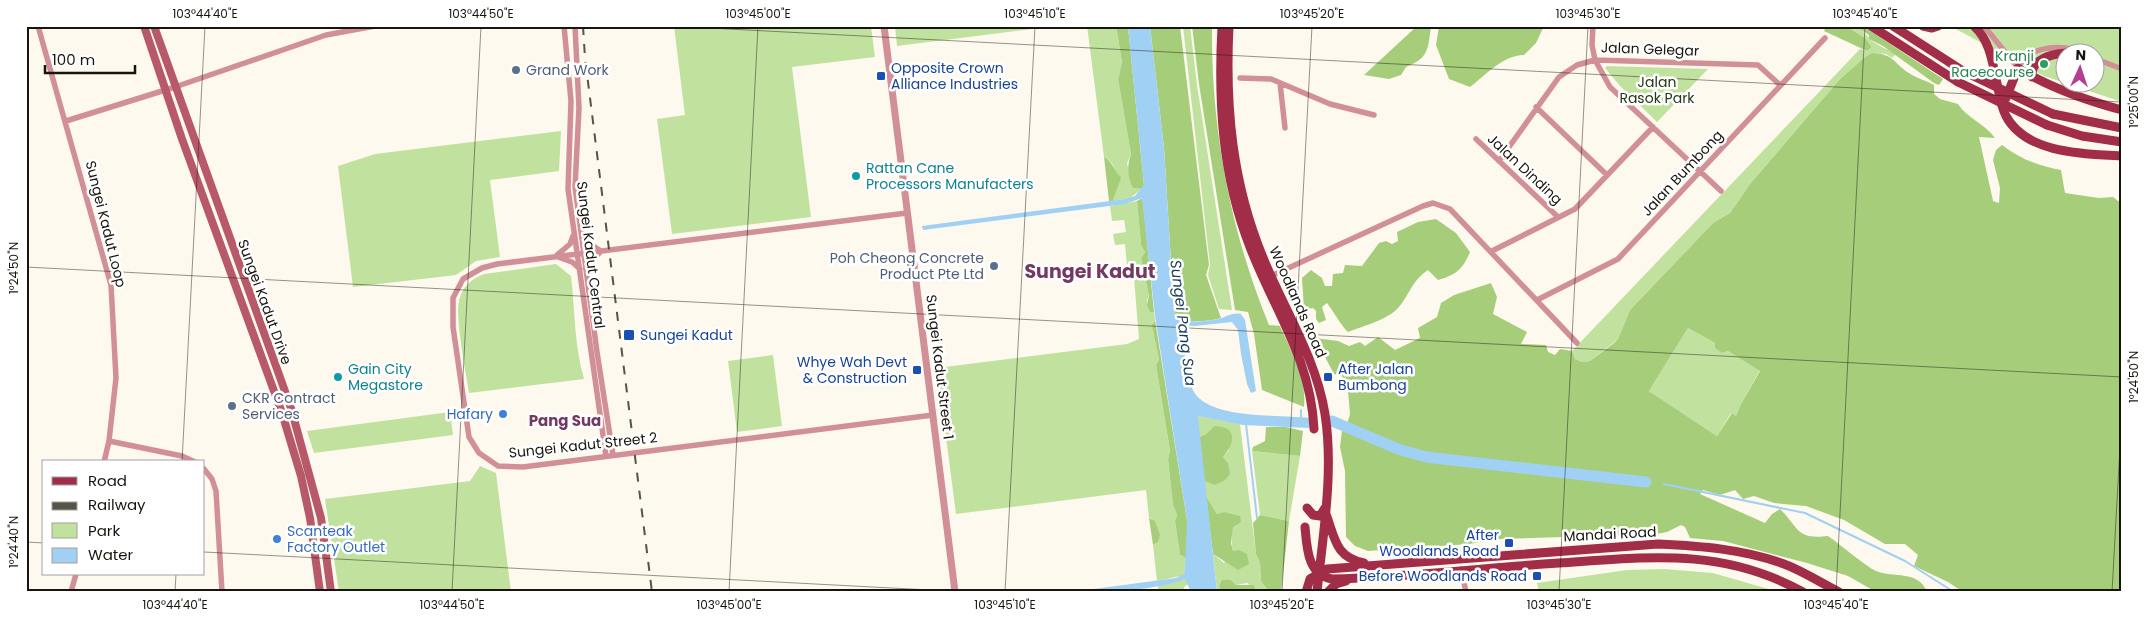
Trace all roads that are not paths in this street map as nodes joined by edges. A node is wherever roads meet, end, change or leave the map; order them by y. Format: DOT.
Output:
graph roads {
  1 [pos="38,26"];
  2 [pos="144,26"];
  3 [pos="154,26"];
  4 [pos="374,26"];
  5 [pos="564,26"];
  6 [pos="575,26"];
  7 [pos="884,26"];
  8 [pos="1222,26"];
  9 [pos="1229,26"];
  10 [pos="1593,26"];
  11 [pos="1871,26"];
  12 [pos="1893,26"];
  13 [pos="1923,26"];
  14 [pos="1938,26"];
  15 [pos="1974,26"];
  16 [pos="1984,26"];
  17 [pos="1826,38"];
  18 [pos="2056,48"];
  19 [pos="2056,54"];
  20 [pos="1595,60"];
  21 [pos="2106,63"];
  22 [pos="1227,66"];
  23 [pos="2018,68"];
  24 [pos="2122,69"];
  25 [pos="2032,77"];
  26 [pos="1240,78"];
  27 [pos="1280,83"];
  28 [pos="1780,85"];
  29 [pos="175,87"];
  30 [pos="166,90"];
  31 [pos="1228,92"];
  32 [pos="1536,107"];
  33 [pos="2122,110"];
  34 [pos="1374,115"];
  35 [pos="2006,116"];
  36 [pos="66,121"];
  37 [pos="1285,128"];
  38 [pos="1653,128"];
  39 [pos="2122,128"];
  40 [pos="1476,139"];
  41 [pos="2122,142"];
  42 [pos="2122,156"];
  43 [pos="1499,161"];
  44 [pos="1700,172"];
  45 [pos="1607,175"];
  46 [pos="1721,191"];
  47 [pos="907,213"];
  48 [pos="1558,217"];
  49 [pos="582,233"];
  50 [pos="574,235"];
  51 [pos="600,251"];
  52 [pos="1492,251"];
  53 [pos="580,253"];
  54 [pos="556,257"];
  55 [pos="583,268"];
  56 [pos="1271,276"];
  57 [pos="1538,300"];
  58 [pos="1577,343"];
  59 [pos="933,415"];
  60 [pos="1314,429"];
  61 [pos="109,441"];
  62 [pos="613,455"];
  63 [pos="606,456"];
  64 [pos="104,460"];
  65 [pos="191,460"];
  66 [pos="205,470"];
  67 [pos="1307,508"];
  68 [pos="1325,510"];
  69 [pos="1305,527"];
  70 [pos="1572,550"];
  71 [pos="1584,561"];
  72 [pos="1374,565"];
  73 [pos="1461,569"];
  74 [pos="1320,573"];
  75 [pos="75,576"];
  76 [pos="1361,578"];
  77 [pos="1336,584"];
  78 [pos="71,592"];
  79 [pos="222,592"];
  80 [pos="320,592"];
  81 [pos="331,592"];
  82 [pos="956,592"];
  83 [pos="1306,592"];
  84 [pos="1317,592"];
  85 [pos="1323,592"];
  86 [pos="1328,592"];
  87 [pos="1466,592"];
  88 [pos="1803,592"];
  89 [pos="1839,592"];
  1 -- 36 [label="street, Sungei Kadut Loop"];
  2 -- 30 [label="main road, Sungei Kadut Drive"];
  3 -- 29 [label="main road, Sungei Kadut Drive"];
  4 -- 29 [label="street"];
  5 -- 50 [label="street, Sungei Kadut Central"];
  6 -- 49 [label="street, Sungei Kadut Central"];
  7 -- 47 [label="street, Sungei Kadut Street 1"];
  8 -- 60 [label="main road, Woodlands Road"];
  9 -- 22 [label="main road, Woodlands Road"];
  10 -- 20 [label="street"];
  11 -- 41 [label="main road, bridge"];
  12 -- 39 [label="main road, bridge"];
  13 -- 14 [label="main road"];
  15 -- 35 [label="main road"];
  16 -- 23 [label="street"];
  17 -- 28 [label="street, Jalan Bumbong"];
  18 -- 23 [label="street"];
  19 -- 25 [label="main road"];
  20 -- 28 [label="street, Jalan Gelegar"];
  20 -- 32 [label="street, Jalan Gelegar"];
  20 -- 38 [label="street"];
  21 -- 24 [label="street"];
  22 -- 26 [label="street"];
  22 -- 31 [label="main road, Woodlands Road"];
  23 -- 25 [label="main road"];
  23 -- 35 [label="main road"];
  25 -- 33 [label="main road"];
  26 -- 27 [label="street"];
  26 -- 31 [label="street"];
  27 -- 34 [label="street"];
  27 -- 37 [label="street"];
  28 -- 44 [label="street, Jalan Bumbong"];
  29 -- 30 [label="street"];
  29 -- 81 [label="main road, Sungei Kadut Drive"];
  30 -- 36 [label="street"];
  30 -- 80 [label="main road, Sungei Kadut Drive"];
  31 -- 56 [label="main road, Woodlands Road"];
  32 -- 43 [label="street, Jalan Gelegar"];
  32 -- 45 [label="street"];
  35 -- 42 [label="main road"];
  36 -- 61 [label="street, Sungei Kadut Loop"];
  38 -- 44 [label="street"];
  38 -- 45 [label="street"];
  40 -- 43 [label="street, Jalan Dinding"];
  43 -- 48 [label="street, Jalan Dinding"];
  44 -- 46 [label="street"];
  44 -- 57 [label="street, Jalan Bumbong"];
  45 -- 48 [label="street"];
  47 -- 51 [label="street, Sungei Kadut Street 2"];
  47 -- 59 [label="street, Sungei Kadut Street 1"];
  48 -- 52 [label="street"];
  49 -- 51 [label="street"];
  49 -- 53 [label="street, Sungei Kadut Central"];
  50 -- 53 [label="street, Sungei Kadut Central"];
  50 -- 54 [label="street"];
  51 -- 53 [label="street, Sungei Kadut Street 2"];
  51 -- 55 [label="street"];
  52 -- 56 [label="street"];
  52 -- 57 [label="street"];
  53 -- 54 [label="street, Sungei Kadut Street 2"];
  53 -- 55 [label="street, Sungei Kadut Central"];
  54 -- 55 [label="street"];
  54 -- 63 [label="street, Sungei Kadut Street 2"];
  55 -- 62 [label="street, Sungei Kadut Central"];
  55 -- 63 [label="street, Sungei Kadut Central"];
  56 -- 68 [label="main road, Woodlands Road"];
  57 -- 58 [label="street"];
  59 -- 62 [label="street, Sungei Kadut Street 2"];
  59 -- 82 [label="street, Sungei Kadut Street 1"];
  61 -- 64 [label="street, Sungei Kadut Loop"];
  61 -- 65 [label="street"];
  62 -- 63 [label="street, Sungei Kadut Street 2"];
  66 -- 79 [label="street"];
  67 -- 68 [label="main road"];
  68 -- 72 [label="main road"];
  68 -- 74 [label="main road, Woodlands Road"];
  69 -- 74 [label="main road"];
  70 -- 71 [label="main road"];
  70 -- 72 [label="main road, Mandai Road"];
  70 -- 89 [label="main road, Mandai Road"];
  71 -- 73 [label="main road, Mandai Road"];
  71 -- 88 [label="main road, Mandai Road"];
  72 -- 74 [label="main road, Mandai Road"];
  73 -- 76 [label="main road, Mandai Road"];
  73 -- 87 [label="street"];
  74 -- 76 [label="main road"];
  74 -- 83 [label="main road"];
  74 -- 84 [label="main road, Woodlands Road"];
  75 -- 78 [label="street"];
  76 -- 77 [label="main road"];
  77 -- 85 [label="main road"];
  77 -- 86 [label="main road"];
}
